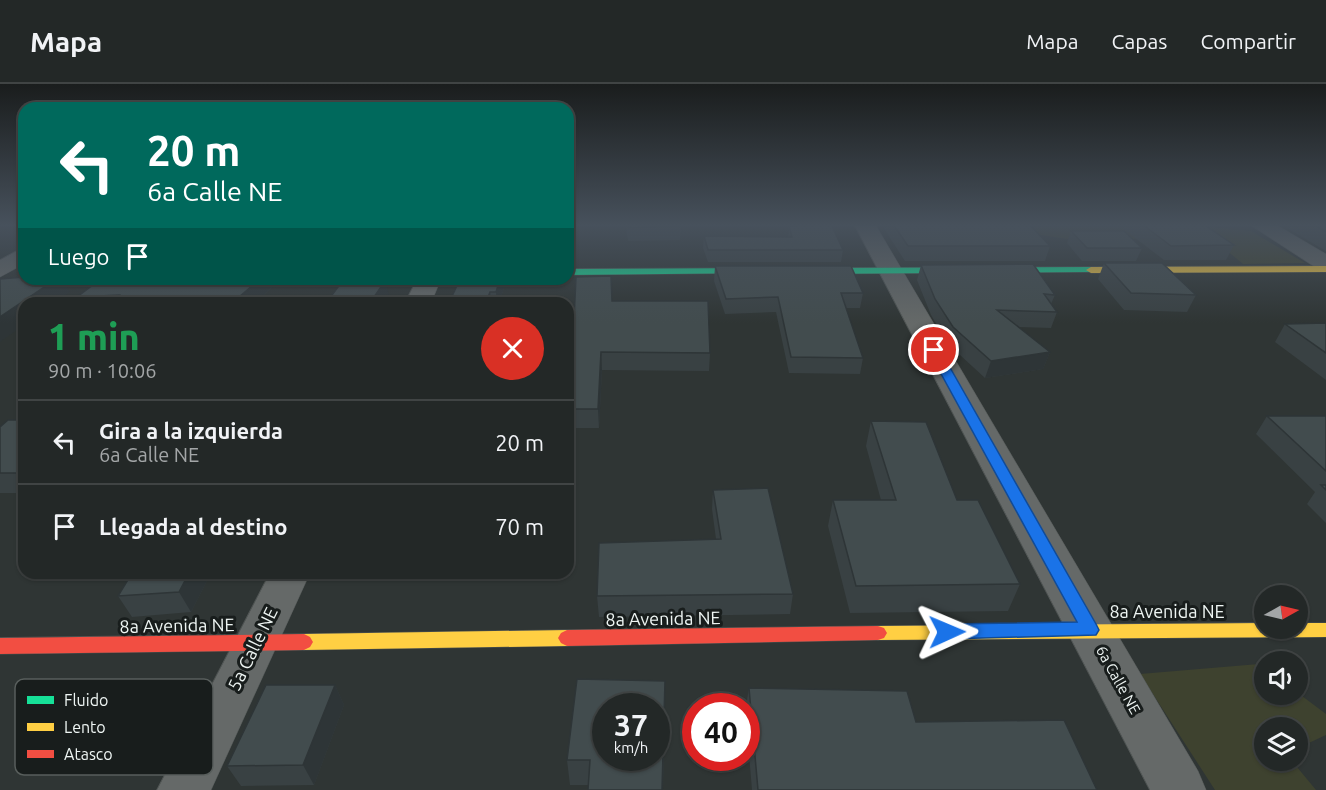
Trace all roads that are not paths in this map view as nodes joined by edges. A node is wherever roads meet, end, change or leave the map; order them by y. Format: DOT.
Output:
graph roads {
  1 [pos="882,257"];
  2 [pos="18,258"];
  3 [pos="1326,269"];
  4 [pos="889,270"];
  5 [pos="0,271"];
  6 [pos="18,271"];
  7 [pos="770,271"];
  8 [pos="794,271"];
  9 [pos="574,272"];
  10 [pos="287,579"];
  11 [pos="1090,630"];
  12 [pos="1326,630"];
  13 [pos="257,643"];
  14 [pos="0,646"];
  15 [pos="213,730"];
  16 [pos="191,775"];
  17 [pos="183,790"];
  18 [pos="1179,790"];
  1 -- 4 [label="street, 6a Calle NE"];
  2 -- 5 [label="street"];
  3 -- 4 [label="street"];
  4 -- 8 [label="street"];
  4 -- 11 [label="street, 6a Calle NE"];
  5 -- 6 [label="street"];
  7 -- 9 [label="street"];
  10 -- 13 [label="street, 5a Calle NE"];
  11 -- 12 [label="street, 8a Avenida NE"];
  11 -- 13 [label="street, 8a Avenida NE"];
  11 -- 18 [label="street, 6a Calle NE"];
  13 -- 14 [label="street, 8a Avenida NE"];
  13 -- 15 [label="street, 5a Calle NE"];
  16 -- 17 [label="street, 5a Calle NE"];
}
